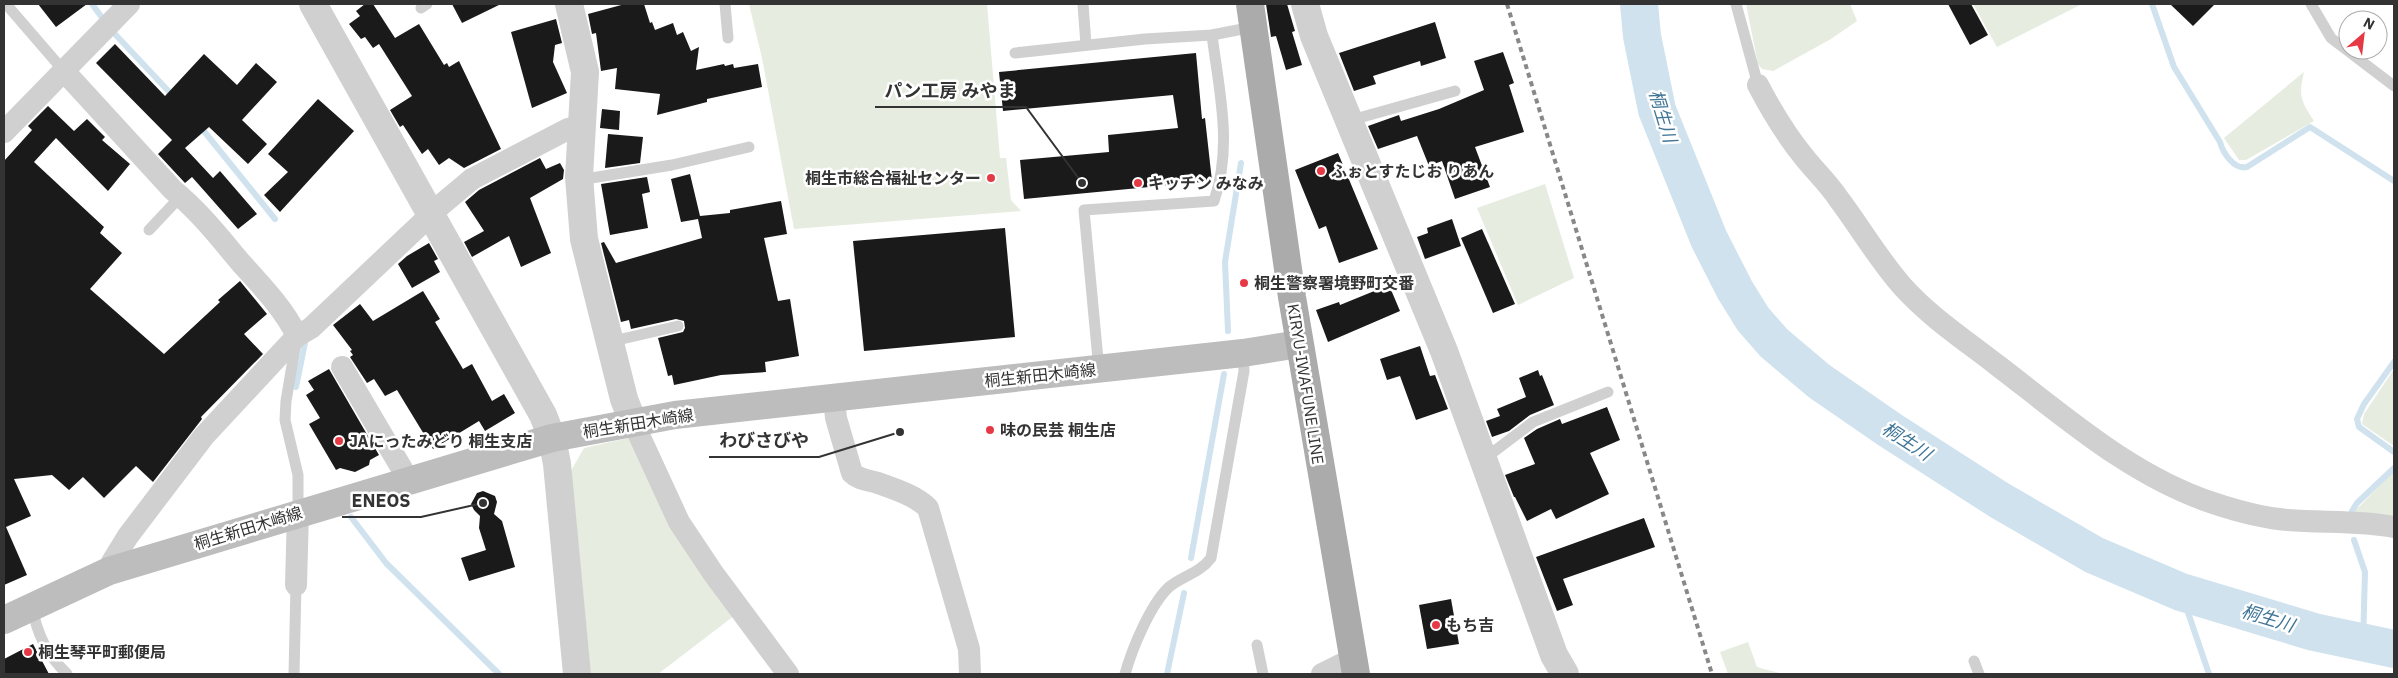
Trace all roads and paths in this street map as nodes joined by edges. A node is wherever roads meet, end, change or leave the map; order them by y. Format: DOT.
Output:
graph roads {
  1 [pos="6,4"];
  2 [pos="129,4"];
  3 [pos="313,4"];
  4 [pos="569,4"];
  5 [pos="725,4"];
  6 [pos="1083,4"];
  7 [pos="1305,4"];
  8 [pos="1736,4"];
  9 [pos="2311,4"];
  10 [pos="1252,15"];
  11 [pos="1212,35"];
  12 [pos="728,38"];
  13 [pos="1086,45"];
  14 [pos="1015,53"];
  15 [pos="63,70"];
  16 [pos="1758,85"];
  17 [pos="2394,86"];
  18 [pos="1455,91"];
  19 [pos="1348,121"];
  20 [pos="582,125"];
  21 [pos="4,132"];
  22 [pos="750,147"];
  23 [pos="579,180"];
  24 [pos="181,196"];
  25 [pos="432,214"];
  26 [pos="149,230"];
  27 [pos="678,326"];
  28 [pos="297,336"];
  29 [pos="609,342"];
  30 [pos="1299,344"];
  31 [pos="1243,354"];
  32 [pos="342,367"];
  33 [pos="1099,370"];
  34 [pos="1608,392"];
  35 [pos="834,398"];
  36 [pos="633,422"];
  37 [pos="552,438"];
  38 [pos="1484,459"];
  39 [pos="408,479"];
  40 [pos="298,512"];
  41 [pos="2394,527"];
  42 [pos="109,571"];
  43 [pos="296,585"];
  44 [pos="32,606"];
  45 [pos="4,620"];
  46 [pos="1257,645"];
  47 [pos="1974,661"];
  48 [pos="1354,666"];
  49 [pos="66,674"];
  50 [pos="294,674"];
  51 [pos="577,674"];
  52 [pos="788,674"];
  53 [pos="970,674"];
  54 [pos="1125,674"];
  55 [pos="1263,674"];
  56 [pos="1322,674"];
  57 [pos="1565,674"];
  58 [pos="1979,674"];
  1 -- 15 [label="lane"];
  2 -- 15 [label="street"];
  3 -- 25 [label="street"];
  4 -- 20 [label="street"];
  5 -- 12 [label="lane"];
  6 -- 13 [label="lane"];
  7 -- 19 [label="street"];
  8 -- 16 [label="lane"];
  9 -- 17 [label="lane"];
  10 -- 11 [label="lane"];
  10 -- 30 [label="main road, KIRYU-IWAFUNE LINE"];
  11 -- 13 [label="lane"];
  11 -- 33 [label="lane"];
  13 -- 14 [label="lane"];
  15 -- 21 [label="street"];
  15 -- 24 [label="street"];
  16 -- 41 [label="street"];
  18 -- 19 [label="lane"];
  19 -- 38 [label="street"];
  20 -- 23 [label="street"];
  20 -- 25 [label="street"];
  22 -- 23 [label="lane"];
  23 -- 29 [label="street"];
  24 -- 26 [label="lane"];
  24 -- 28 [label="street"];
  25 -- 28 [label="street"];
  25 -- 37 [label="street"];
  27 -- 29 [label="lane"];
  28 -- 40 [label="lane"];
  28 -- 42 [label="street"];
  29 -- 36 [label="street"];
  30 -- 31 [label="main road, 桐生新田木崎線"];
  30 -- 48 [label="main road, KIRYU-IWAFUNE LINE"];
  31 -- 33 [label="main road, 桐生新田木崎線"];
  31 -- 54 [label="lane"];
  32 -- 39 [label="street"];
  33 -- 35 [label="main road, 桐生新田木崎線"];
  34 -- 38 [label="lane"];
  35 -- 36 [label="main road, 桐生新田木崎線"];
  35 -- 53 [label="street"];
  36 -- 37 [label="main road, 桐生新田木崎線"];
  36 -- 52 [label="street"];
  37 -- 39 [label="main road, 桐生新田木崎線"];
  37 -- 51 [label="street"];
  38 -- 57 [label="street"];
  39 -- 40 [label="main road, 桐生新田木崎線"];
  40 -- 42 [label="main road, 桐生新田木崎線"];
  40 -- 43 [label="street"];
  42 -- 44 [label="main road, 桐生新田木崎線"];
  43 -- 50 [label="lane"];
  44 -- 45 [label="main road, 桐生新田木崎線"];
  44 -- 49 [label="lane"];
  46 -- 55 [label="lane"];
  47 -- 58 [label="lane"];
  48 -- 56 [label="street"];
}
